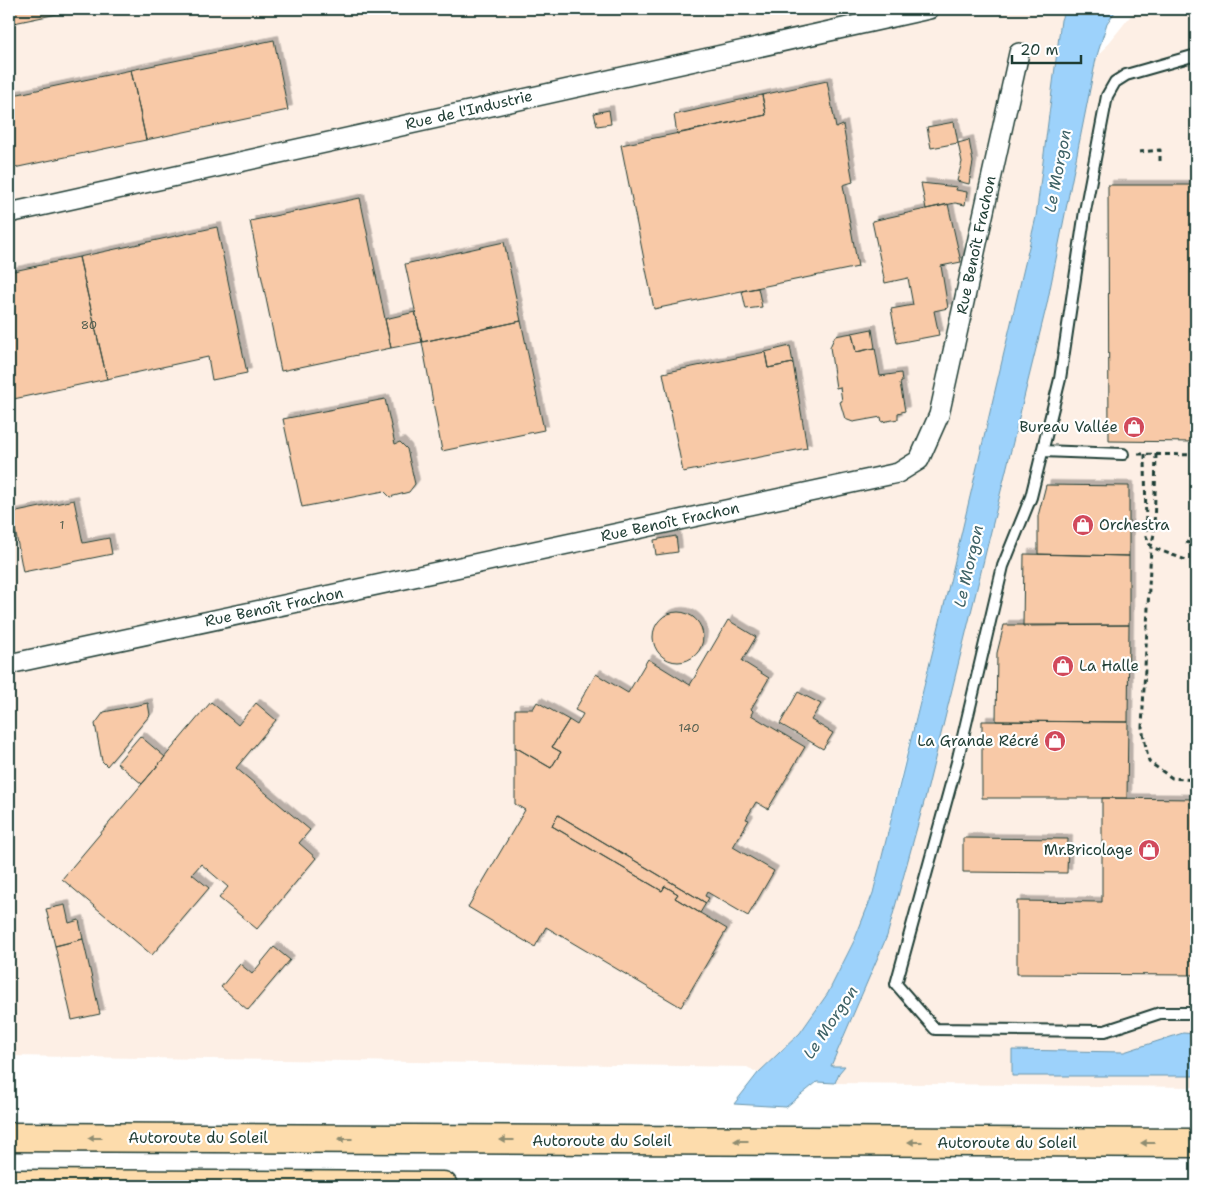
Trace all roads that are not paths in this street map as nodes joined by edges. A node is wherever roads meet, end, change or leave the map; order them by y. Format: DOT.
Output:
graph roads {
  1 [pos="929,9"];
  2 [pos="1019,54"];
  3 [pos="1196,55"];
  4 [pos="9,213"];
  5 [pos="1042,451"];
  6 [pos="1122,454"];
  7 [pos="9,664"];
  8 [pos="1196,1013"];
  9 [pos="9,1137"];
  10 [pos="1196,1143"];
  11 [pos="9,1184"];
  12 [pos="443,1186"];
  1 -- 4 [label="street, Rue de l'Industrie"];
  2 -- 7 [label="street, Rue Benoît Frachon"];
  3 -- 5 [label="lane"];
  5 -- 6 [label="lane"];
  5 -- 8 [label="lane"];
  10 -- 9 [label="highway, Autoroute du Soleil, one-way"];
  11 -- 12 [label="highway"];
}
